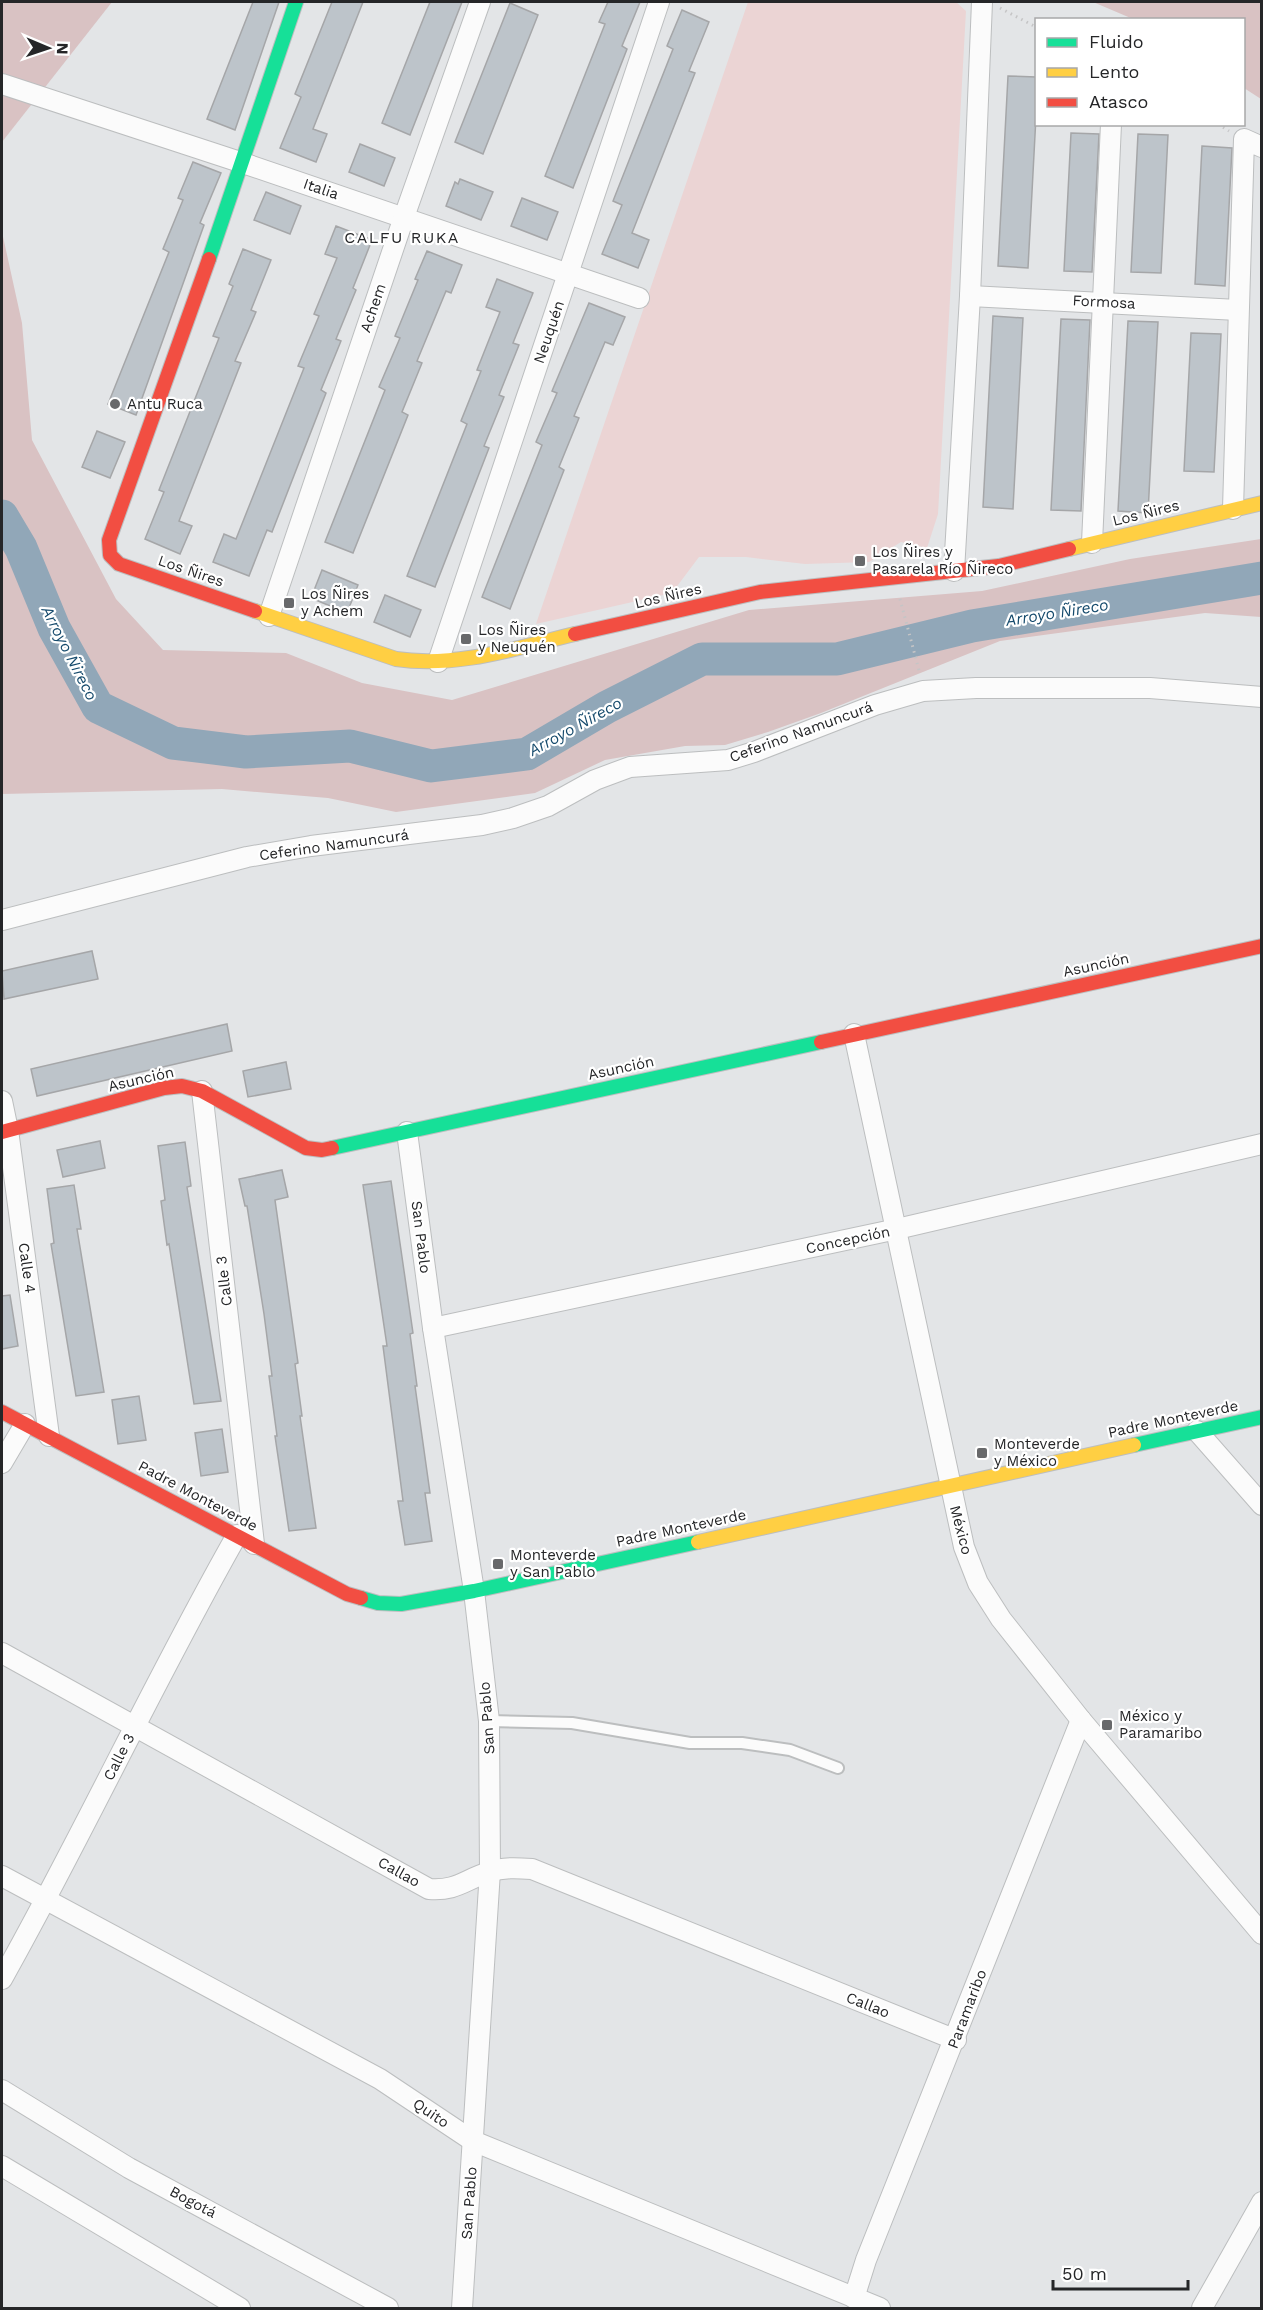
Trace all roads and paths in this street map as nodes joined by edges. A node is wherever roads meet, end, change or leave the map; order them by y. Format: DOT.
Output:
graph roads {
  1 [pos="296,2"];
  2 [pos="480,2"];
  3 [pos="659,2"];
  4 [pos="990,4"];
  5 [pos="1035,26"];
  6 [pos="2,84"];
  7 [pos="1111,126"];
  8 [pos="1253,143"];
  9 [pos="243,163"];
  10 [pos="404,217"];
  11 [pos="568,273"];
  12 [pos="970,296"];
  13 [pos="639,298"];
  14 [pos="1103,302"];
  15 [pos="1238,310"];
  16 [pos="1262,503"];
  17 [pos="1233,509"];
  18 [pos="1092,543"];
  19 [pos="954,571"];
  20 [pos="269,616"];
  21 [pos="907,624"];
  22 [pos="917,659"];
  23 [pos="438,662"];
  24 [pos="1262,697"];
  25 [pos="2,920"];
  26 [pos="1262,946"];
  27 [pos="854,1034"];
  28 [pos="202,1090"];
  29 [pos="2,1101"];
  30 [pos="5,1131"];
  31 [pos="407,1132"];
  32 [pos="1262,1144"];
  33 [pos="897,1229"];
  34 [pos="432,1328"];
  35 [pos="2,1412"];
  36 [pos="1262,1417"];
  37 [pos="25,1424"];
  38 [pos="1197,1431"];
  39 [pos="49,1436"];
  40 [pos="2,1463"];
  41 [pos="950,1486"];
  42 [pos="1262,1505"];
  43 [pos="245,1539"];
  44 [pos="474,1591"];
  45 [pos="2,1653"];
  46 [pos="1081,1720"];
  47 [pos="489,1721"];
  48 [pos="136,1725"];
  49 [pos="838,1768"];
  50 [pos="490,1871"];
  51 [pos="2,1876"];
  52 [pos="46,1900"];
  53 [pos="1262,1934"];
  54 [pos="2,1979"];
  55 [pos="956,2040"];
  56 [pos="2,2090"];
  57 [pos="473,2141"];
  58 [pos="2,2166"];
  59 [pos="1262,2202"];
  60 [pos="854,2298"];
  61 [pos="240,2308"];
  62 [pos="388,2308"];
  63 [pos="462,2308"];
  64 [pos="880,2308"];
  65 [pos="1202,2308"];
  1 -- 9 [label="street"];
  2 -- 10 [label="street, Achem"];
  3 -- 11 [label="street, Neuquén"];
  4 -- 5 [label="path"];
  4 -- 12 [label="street"];
  6 -- 9 [label="street, Italia"];
  7 -- 14 [label="street"];
  8 -- 15 [label="street"];
  9 -- 10 [label="street, Italia"];
  9 -- 20 [label="street, Los Ñires"];
  10 -- 11 [label="street, Italia"];
  10 -- 20 [label="street, Achem"];
  11 -- 13 [label="street, Italia"];
  11 -- 23 [label="street, Neuquén"];
  12 -- 14 [label="street, Formosa"];
  12 -- 19 [label="street"];
  14 -- 15 [label="street, Formosa"];
  14 -- 18 [label="street"];
  15 -- 17 [label="street"];
  16 -- 17 [label="street, Los Ñires"];
  17 -- 18 [label="street, Los Ñires"];
  18 -- 19 [label="street, Los Ñires"];
  19 -- 23 [label="street, Los Ñires"];
  20 -- 23 [label="street, Los Ñires"];
  21 -- 22 [label="path"];
  24 -- 25 [label="street, Ceferino Namuncurá"];
  26 -- 27 [label="street, Asunción"];
  27 -- 31 [label="street, Asunción"];
  27 -- 33 [label="street, México"];
  28 -- 30 [label="street, Asunción"];
  28 -- 31 [label="street, Asunción"];
  28 -- 43 [label="street, Calle 3"];
  29 -- 30 [label="street, Calle 4"];
  30 -- 39 [label="street, Calle 4"];
  31 -- 34 [label="street, San Pablo"];
  32 -- 33 [label="street, Concepción"];
  33 -- 34 [label="street, Concepción"];
  33 -- 41 [label="street, México"];
  34 -- 44 [label="street, San Pablo"];
  35 -- 37 [label="street, Padre Monteverde"];
  36 -- 38 [label="street, Padre Monteverde"];
  37 -- 39 [label="street, Padre Monteverde"];
  37 -- 40 [label="street"];
  38 -- 41 [label="street, Padre Monteverde"];
  38 -- 42 [label="street"];
  39 -- 43 [label="street, Padre Monteverde"];
  41 -- 44 [label="street, Padre Monteverde"];
  41 -- 46 [label="street, México"];
  43 -- 44 [label="street, Padre Monteverde"];
  43 -- 48 [label="street, Calle 3"];
  44 -- 47 [label="street, San Pablo"];
  45 -- 48 [label="street, Callao"];
  46 -- 53 [label="street, México"];
  46 -- 55 [label="street, Paramaribo"];
  47 -- 49 [label="lane"];
  47 -- 50 [label="street, San Pablo"];
  48 -- 50 [label="street, Callao"];
  48 -- 52 [label="street, Calle 3"];
  50 -- 55 [label="street, Callao"];
  50 -- 57 [label="street, San Pablo"];
  51 -- 52 [label="street, Quito"];
  52 -- 54 [label="street, Calle 3"];
  52 -- 57 [label="street, Quito"];
  55 -- 60 [label="street, Paramaribo"];
  56 -- 62 [label="street, Bogotá"];
  57 -- 60 [label="street, Quito"];
  57 -- 63 [label="street, San Pablo"];
  58 -- 61 [label="street"];
  59 -- 65 [label="street"];
  60 -- 64 [label="street, Quito"];
}
